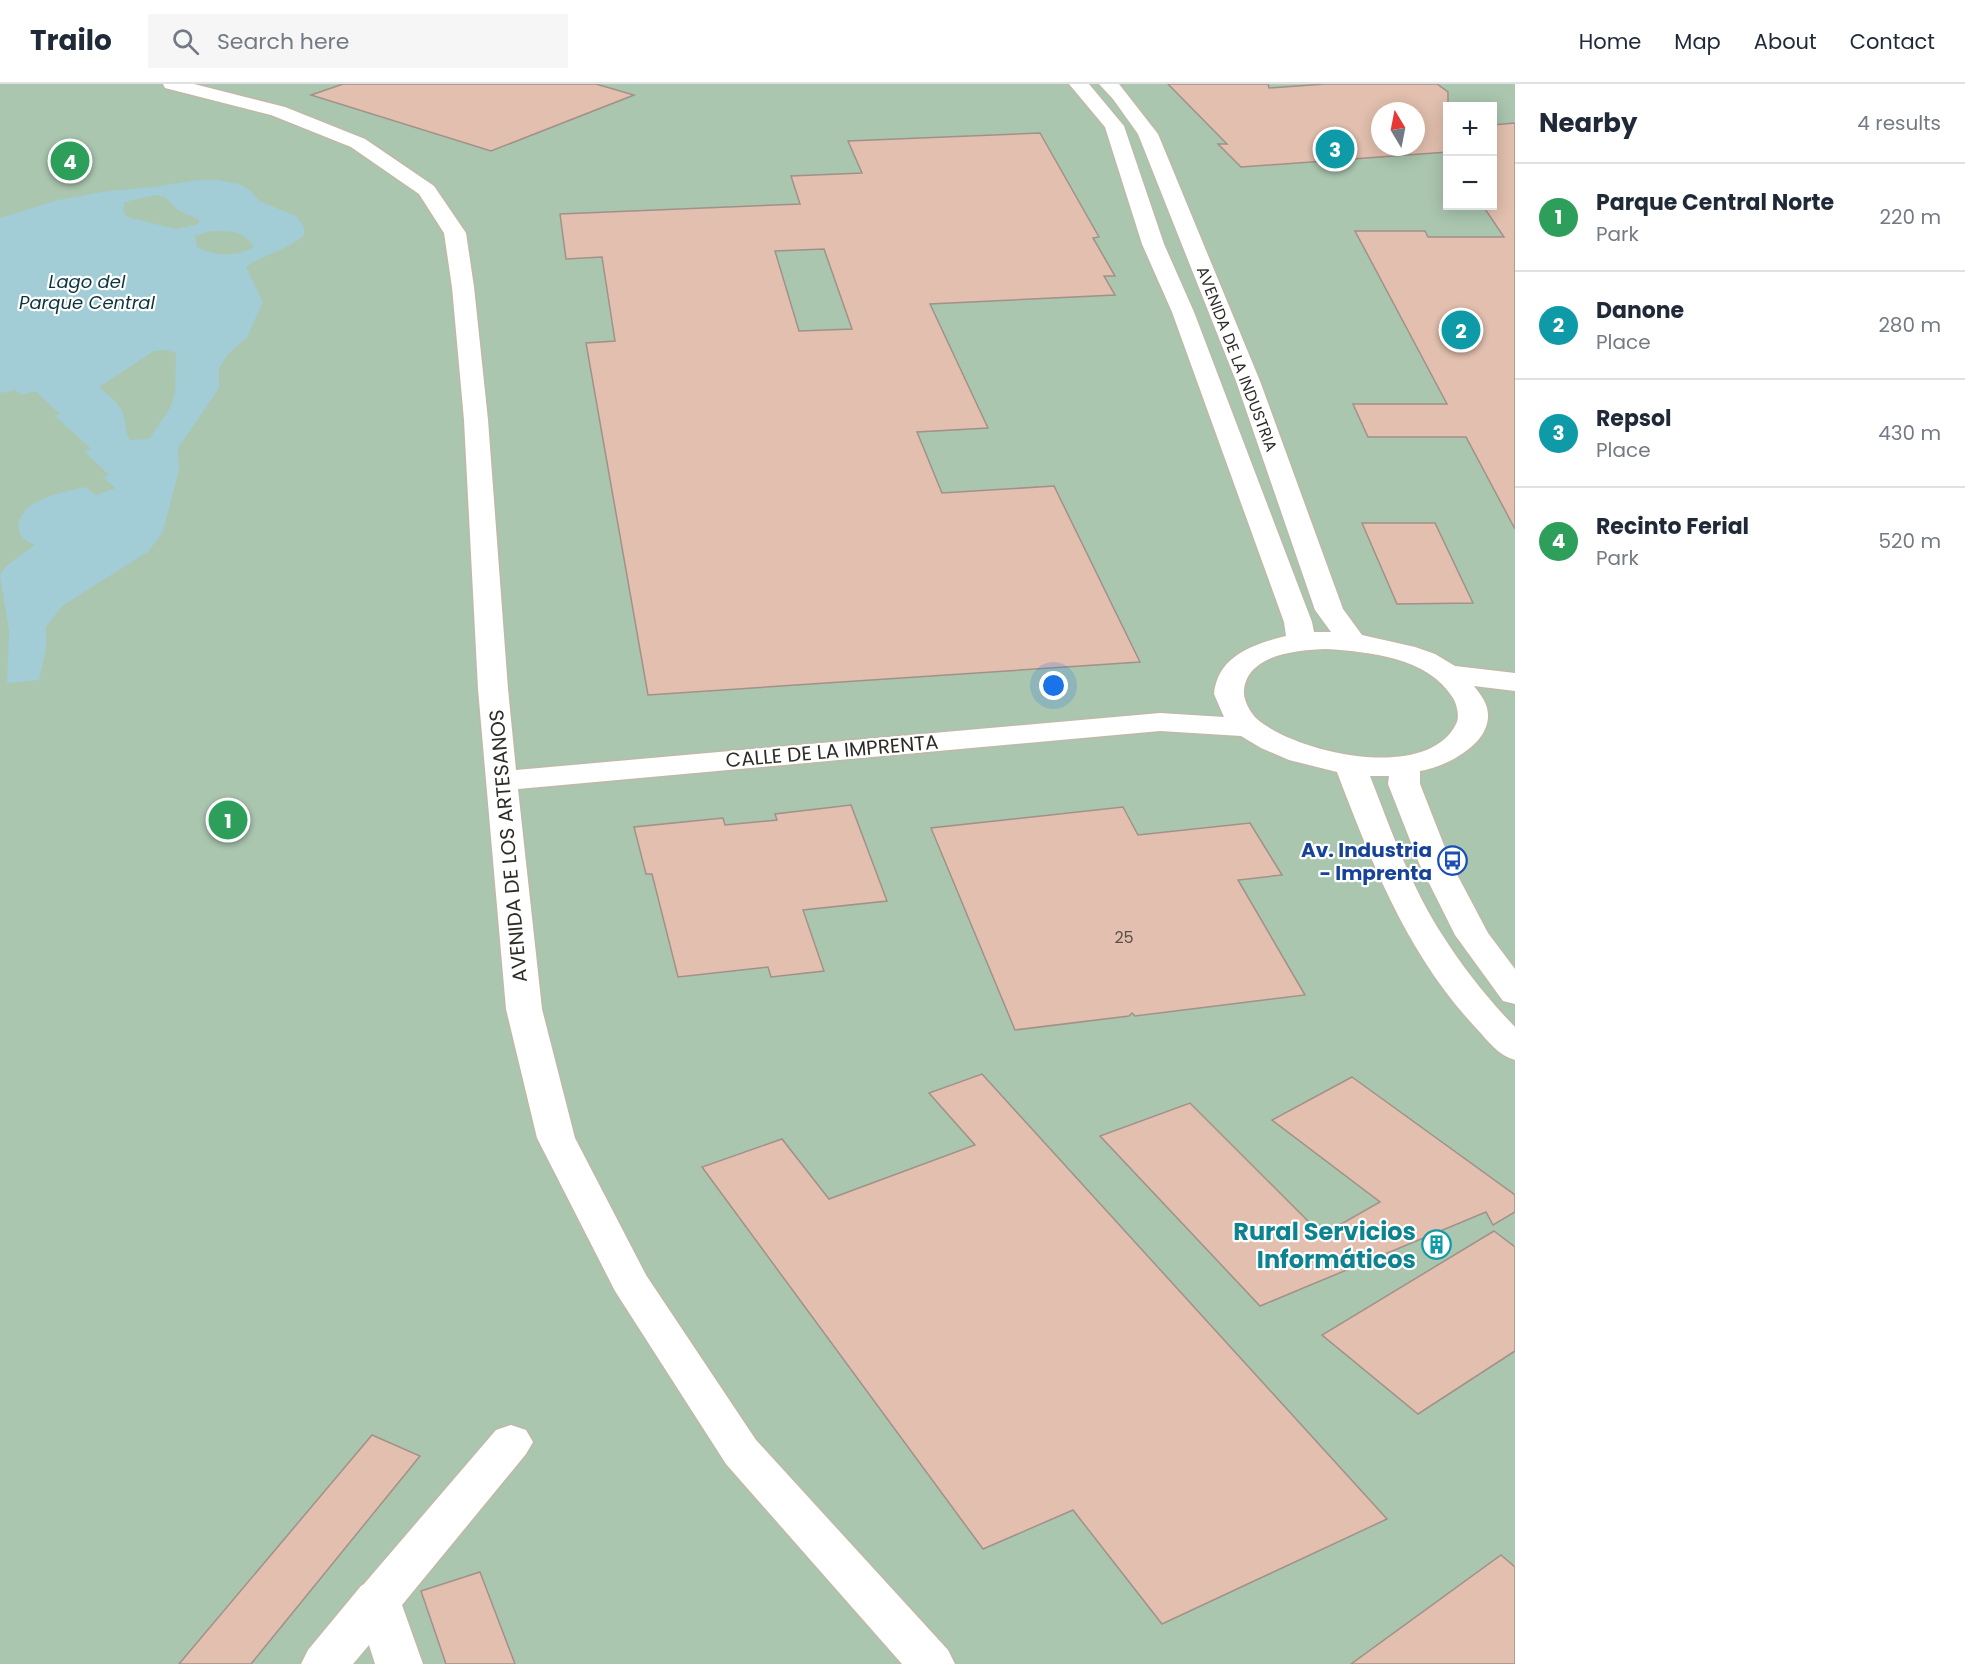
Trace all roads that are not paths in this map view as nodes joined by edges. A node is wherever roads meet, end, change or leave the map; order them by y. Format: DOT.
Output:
graph roads {
  1 [pos="172,84"];
  2 [pos="1078,84"];
  3 [pos="1108,84"];
  4 [pos="1301,641"];
  5 [pos="1352,641"];
  6 [pos="1448,674"];
  7 [pos="1515,682"];
  8 [pos="1515,687"];
  9 [pos="1229,694"];
  10 [pos="1472,705"];
  11 [pos="1161,722"];
  12 [pos="1248,727"];
  13 [pos="1405,765"];
  14 [pos="1350,766"];
  15 [pos="503,781"];
  16 [pos="1515,993"];
  17 [pos="1515,1048"];
  18 [pos="511,1442"];
  19 [pos="378,1599"];
  20 [pos="325,1664"];
  21 [pos="399,1664"];
  22 [pos="930,1664"];
  1 -- 15 [label="street, AVENIDA DE LOS ARTESANOS"];
  2 -- 4 [label="street, AVENIDA DE LA INDUSTRIA"];
  3 -- 5 [label="street, AVENIDA DE LA INDUSTRIA"];
  4 -- 5 [label="street"];
  4 -- 9 [label="street"];
  5 -- 6 [label="street"];
  6 -- 7 [label="street"];
  6 -- 10 [label="street"];
  8 -- 10 [label="street"];
  9 -- 11 [label="street, CALLE DE LA IMPRENTA"];
  9 -- 12 [label="street"];
  10 -- 13 [label="street"];
  11 -- 12 [label="street, CALLE DE LA IMPRENTA"];
  11 -- 15 [label="street, CALLE DE LA IMPRENTA"];
  12 -- 14 [label="street"];
  13 -- 14 [label="street"];
  13 -- 16 [label="street"];
  14 -- 17 [label="street"];
  15 -- 22 [label="street, AVENIDA DE LOS ARTESANOS"];
  18 -- 19 [label="street"];
  19 -- 20 [label="street"];
  19 -- 21 [label="street"];
}
